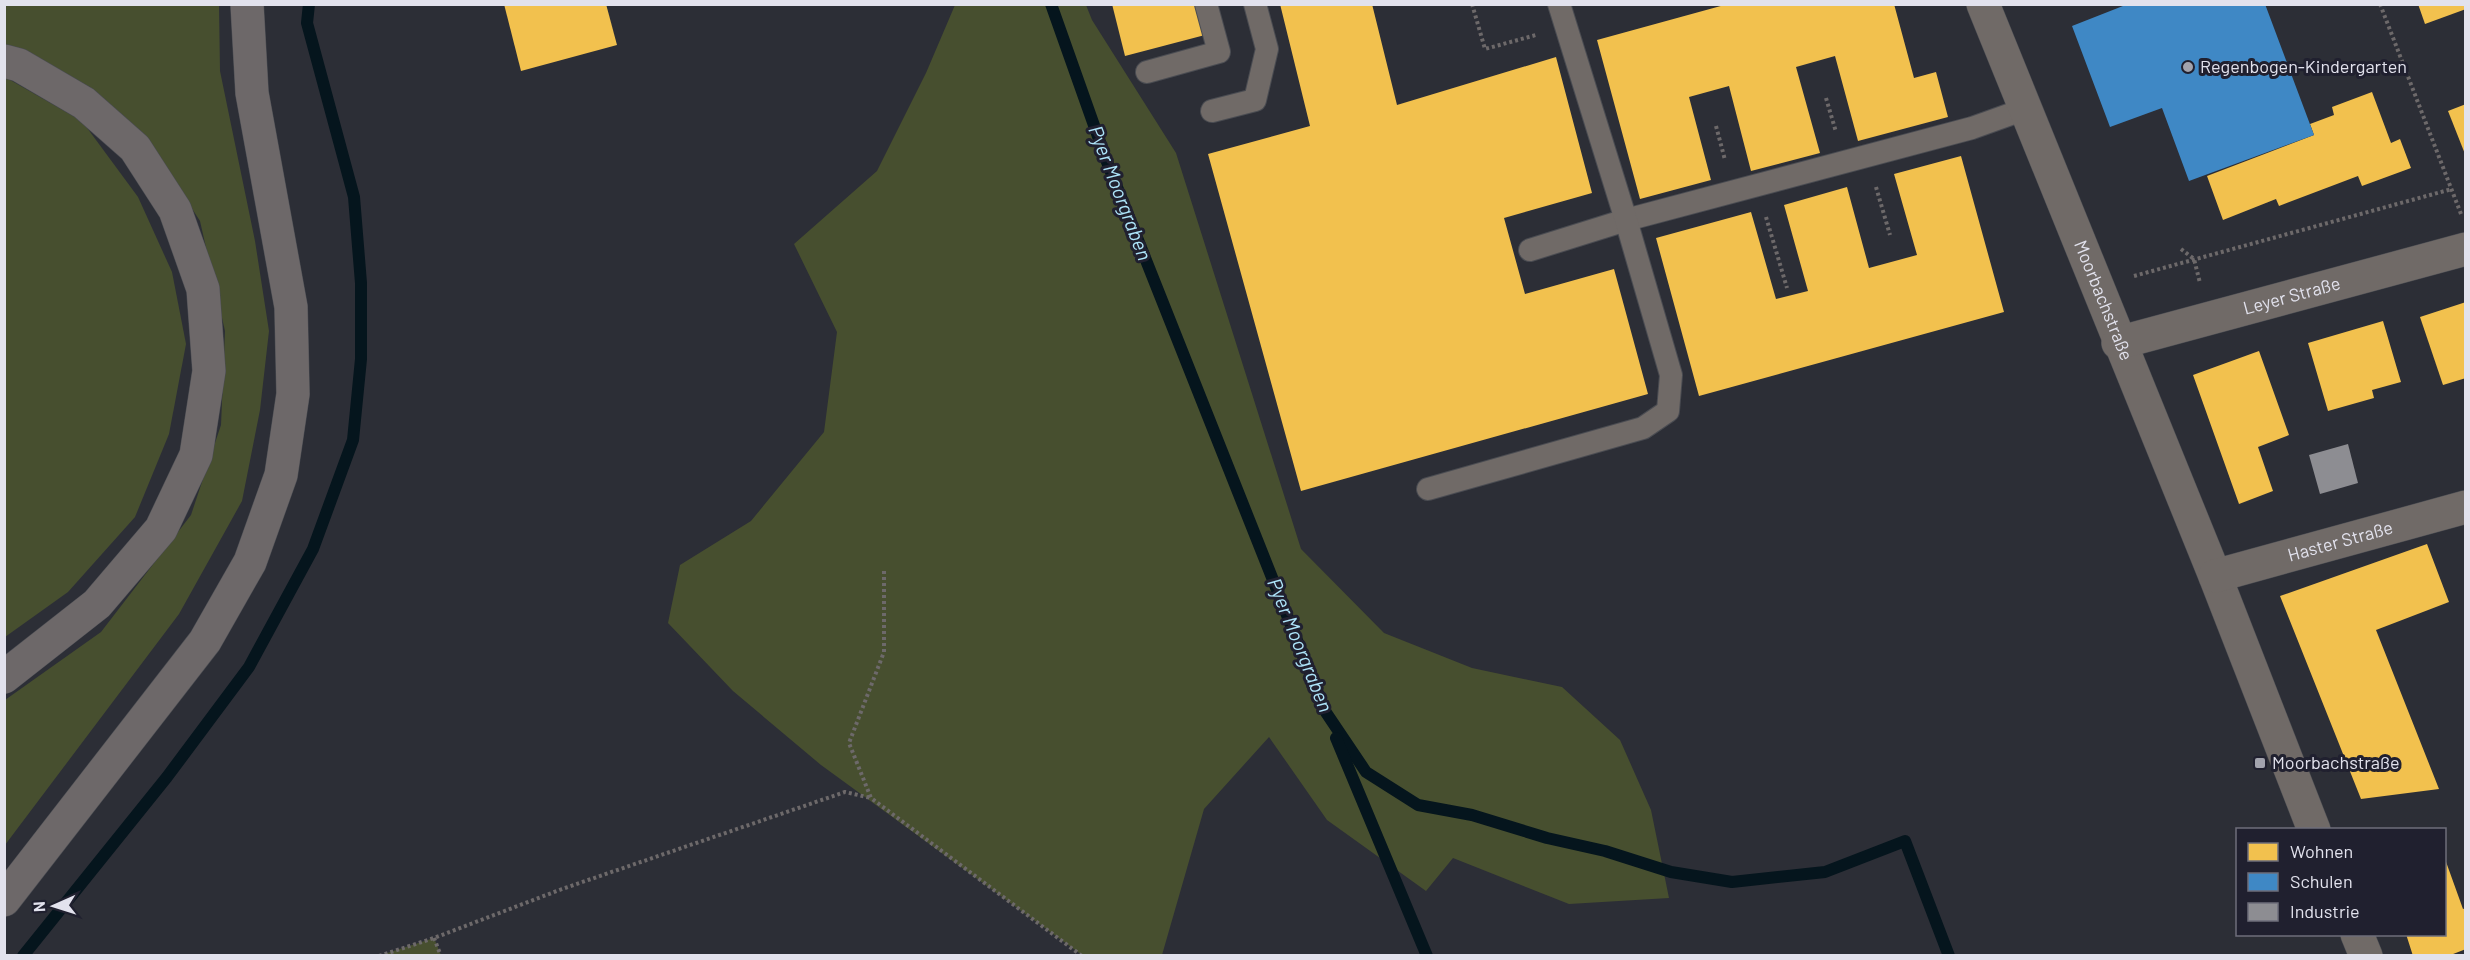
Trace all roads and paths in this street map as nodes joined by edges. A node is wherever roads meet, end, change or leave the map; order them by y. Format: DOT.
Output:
graph roads {
  1 [pos="246,4"];
  2 [pos="1206,4"];
  3 [pos="1256,4"];
  4 [pos="1472,4"];
  5 [pos="1559,4"];
  6 [pos="1983,4"];
  7 [pos="2380,4"];
  8 [pos="1565,27"];
  9 [pos="4,61"];
  10 [pos="1147,72"];
  11 [pos="2025,109"];
  12 [pos="1212,111"];
  13 [pos="1866,155"];
  14 [pos="1756,185"];
  15 [pos="2452,189"];
  16 [pos="2462,216"];
  17 [pos="1626,220"];
  18 [pos="1890,235"];
  19 [pos="2466,249"];
  20 [pos="1530,250"];
  21 [pos="2129,277"];
  22 [pos="1787,288"];
  23 [pos="2118,343"];
  24 [pos="1428,489"];
  25 [pos="2466,507"];
  26 [pos="884,571"];
  27 [pos="2215,576"];
  28 [pos="4,677"];
  29 [pos="871,798"];
  30 [pos="2313,828"];
  31 [pos="4,900"];
  32 [pos="2358,936"];
  33 [pos="434,938"];
  34 [pos="379,956"];
  35 [pos="441,956"];
  36 [pos="1082,956"];
  37 [pos="2366,956"];
  1 -- 31 [label="highway"];
  2 -- 10 [label="lane"];
  3 -- 12 [label="lane"];
  4 -- 8 [label="path"];
  5 -- 8 [label="lane"];
  6 -- 11 [label="street, Moorbachstraße"];
  7 -- 15 [label="path"];
  8 -- 17 [label="lane"];
  9 -- 28 [label="highway"];
  11 -- 13 [label="lane"];
  11 -- 23 [label="street, Moorbachstraße"];
  13 -- 14 [label="lane"];
  13 -- 18 [label="path"];
  14 -- 17 [label="lane"];
  14 -- 22 [label="path"];
  15 -- 16 [label="path"];
  15 -- 21 [label="path"];
  17 -- 20 [label="lane"];
  17 -- 24 [label="lane"];
  19 -- 23 [label="street, Leyer Straße"];
  23 -- 27 [label="street, Moorbachstraße"];
  25 -- 27 [label="street, Haster Straße"];
  26 -- 29 [label="path"];
  27 -- 30 [label="street, Moorbachstraße"];
  29 -- 33 [label="path"];
  29 -- 36 [label="path"];
  32 -- 37 [label="street"];
  33 -- 34 [label="path"];
  33 -- 35 [label="path"];
}
